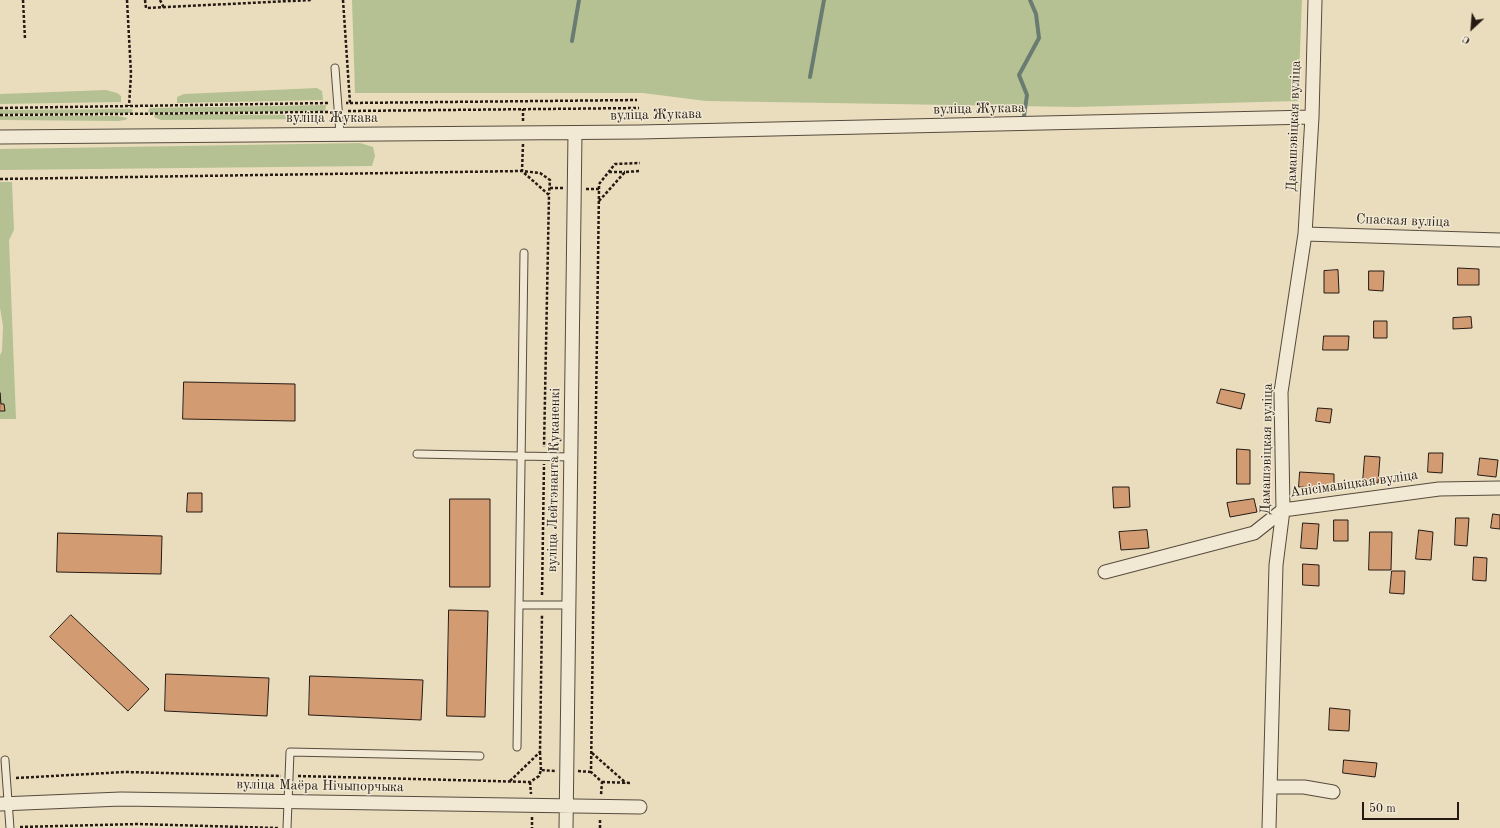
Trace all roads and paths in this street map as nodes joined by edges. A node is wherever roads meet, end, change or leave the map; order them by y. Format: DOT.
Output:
graph roads {
  1 [pos="23,0"];
  2 [pos="127,0"];
  3 [pos="145,0"];
  4 [pos="160,0"];
  5 [pos="311,0"];
  6 [pos="343,0"];
  7 [pos="1315,0"];
  8 [pos="164,8"];
  9 [pos="24,40"];
  10 [pos="335,68"];
  11 [pos="637,100"];
  12 [pos="337,103"];
  13 [pos="350,103"];
  14 [pos="129,106"];
  15 [pos="0,108"];
  16 [pos="639,108"];
  17 [pos="523,109"];
  18 [pos="338,111"];
  19 [pos="0,115"];
  20 [pos="1312,118"];
  21 [pos="523,133"];
  22 [pos="575,133"];
  23 [pos="340,134"];
  24 [pos="0,137"];
  25 [pos="640,163"];
  26 [pos="522,171"];
  27 [pos="608,172"];
  28 [pos="625,172"];
  29 [pos="640,172"];
  30 [pos="0,179"];
  31 [pos="550,188"];
  32 [pos="575,189"];
  33 [pos="598,190"];
  34 [pos="549,195"];
  35 [pos="598,201"];
  36 [pos="1305,234"];
  37 [pos="1500,240"];
  38 [pos="524,253"];
  39 [pos="417,454"];
  40 [pos="522,456"];
  41 [pos="544,457"];
  42 [pos="572,458"];
  43 [pos="1500,488"];
  44 [pos="1283,510"];
  45 [pos="1105,572"];
  46 [pos="520,605"];
  47 [pos="542,605"];
  48 [pos="568,605"];
  49 [pos="517,747"];
  50 [pos="540,752"];
  51 [pos="592,753"];
  52 [pos="480,756"];
  53 [pos="5,760"];
  54 [pos="541,770"];
  55 [pos="510,781"];
  56 [pos="602,782"];
  57 [pos="626,783"];
  58 [pos="631,783"];
  59 [pos="1270,787"];
  60 [pos="1333,792"];
  61 [pos="288,802"];
  62 [pos="4,804"];
  63 [pos="567,805"];
  64 [pos="601,806"];
  65 [pos="640,807"];
  66 [pos="10,828"];
  67 [pos="287,828"];
  68 [pos="566,828"];
  69 [pos="600,828"];
  70 [pos="1269,828"];
  1 -- 9 [label="path"];
  2 -- 14 [label="path"];
  3 -- 8 [label="path"];
  4 -- 8 [label="path"];
  5 -- 8 [label="path"];
  6 -- 13 [label="path"];
  7 -- 20 [label="street, Дамашэвіцкая вуліца"];
  10 -- 12 [label="lane"];
  11 -- 13 [label="path"];
  12 -- 13 [label="path"];
  12 -- 14 [label="path"];
  12 -- 18 [label="lane"];
  14 -- 15 [label="path"];
  16 -- 17 [label="path"];
  17 -- 18 [label="path"];
  17 -- 21 [label="path"];
  18 -- 19 [label="path"];
  18 -- 23 [label="lane"];
  20 -- 22 [label="street, вуліца Жукава"];
  20 -- 36 [label="street, Дамашэвіцкая вуліца"];
  21 -- 22 [label="street, вуліца Жукава"];
  21 -- 23 [label="street, вуліца Жукава"];
  21 -- 26 [label="path"];
  22 -- 32 [label="street, вуліца Лейтэнанта Куканенкі"];
  23 -- 24 [label="street, вуліца Жукава"];
  25 -- 27 [label="path"];
  26 -- 30 [label="path"];
  26 -- 31 [label="path"];
  26 -- 34 [label="path"];
  27 -- 28 [label="path"];
  27 -- 33 [label="path"];
  28 -- 29 [label="path"];
  28 -- 35 [label="path"];
  31 -- 32 [label="path"];
  31 -- 34 [label="path"];
  32 -- 33 [label="path"];
  32 -- 42 [label="street, вуліца Лейтэнанта Куканенкі"];
  33 -- 35 [label="path"];
  34 -- 41 [label="path"];
  35 -- 51 [label="path"];
  36 -- 37 [label="street, Спаская вуліца"];
  36 -- 44 [label="street, Дамашэвіцкая вуліца"];
  38 -- 40 [label="lane"];
  39 -- 40 [label="lane"];
  40 -- 41 [label="lane"];
  40 -- 46 [label="lane"];
  41 -- 42 [label="lane"];
  41 -- 47 [label="path"];
  42 -- 48 [label="street, вуліца Лейтэнанта Куканенкі"];
  43 -- 44 [label="street, Анісімавіцкая вуліца"];
  44 -- 45 [label="street, Анісімавіцкая вуліца"];
  44 -- 59 [label="street, Дамашэвіцкая вуліца"];
  46 -- 47 [label="lane"];
  46 -- 49 [label="lane"];
  47 -- 48 [label="lane"];
  47 -- 50 [label="path"];
  48 -- 63 [label="street, вуліца Лейтэнанта Куканенкі"];
  50 -- 54 [label="path"];
  50 -- 55 [label="path"];
  51 -- 56 [label="path"];
  51 -- 57 [label="path"];
  52 -- 61 [label="lane"];
  53 -- 62 [label="lane"];
  56 -- 57 [label="path"];
  56 -- 64 [label="path"];
  57 -- 58 [label="path"];
  59 -- 60 [label="street"];
  59 -- 70 [label="street, Дамашэвіцкая вуліца"];
  61 -- 62 [label="street, вуліца Маёра Нічыпорчыка"];
  61 -- 63 [label="street, вуліца Маёра Нічыпорчыка"];
  61 -- 67 [label="lane"];
  62 -- 66 [label="lane"];
  63 -- 64 [label="street, вуліца Маёра Нічыпорчыка"];
  63 -- 68 [label="street, вуліца Лейтэнанта Куканенкі"];
  64 -- 65 [label="street, вуліца Маёра Нічыпорчыка"];
  64 -- 69 [label="path"];
  66 -- 67 [label="path"];
}
